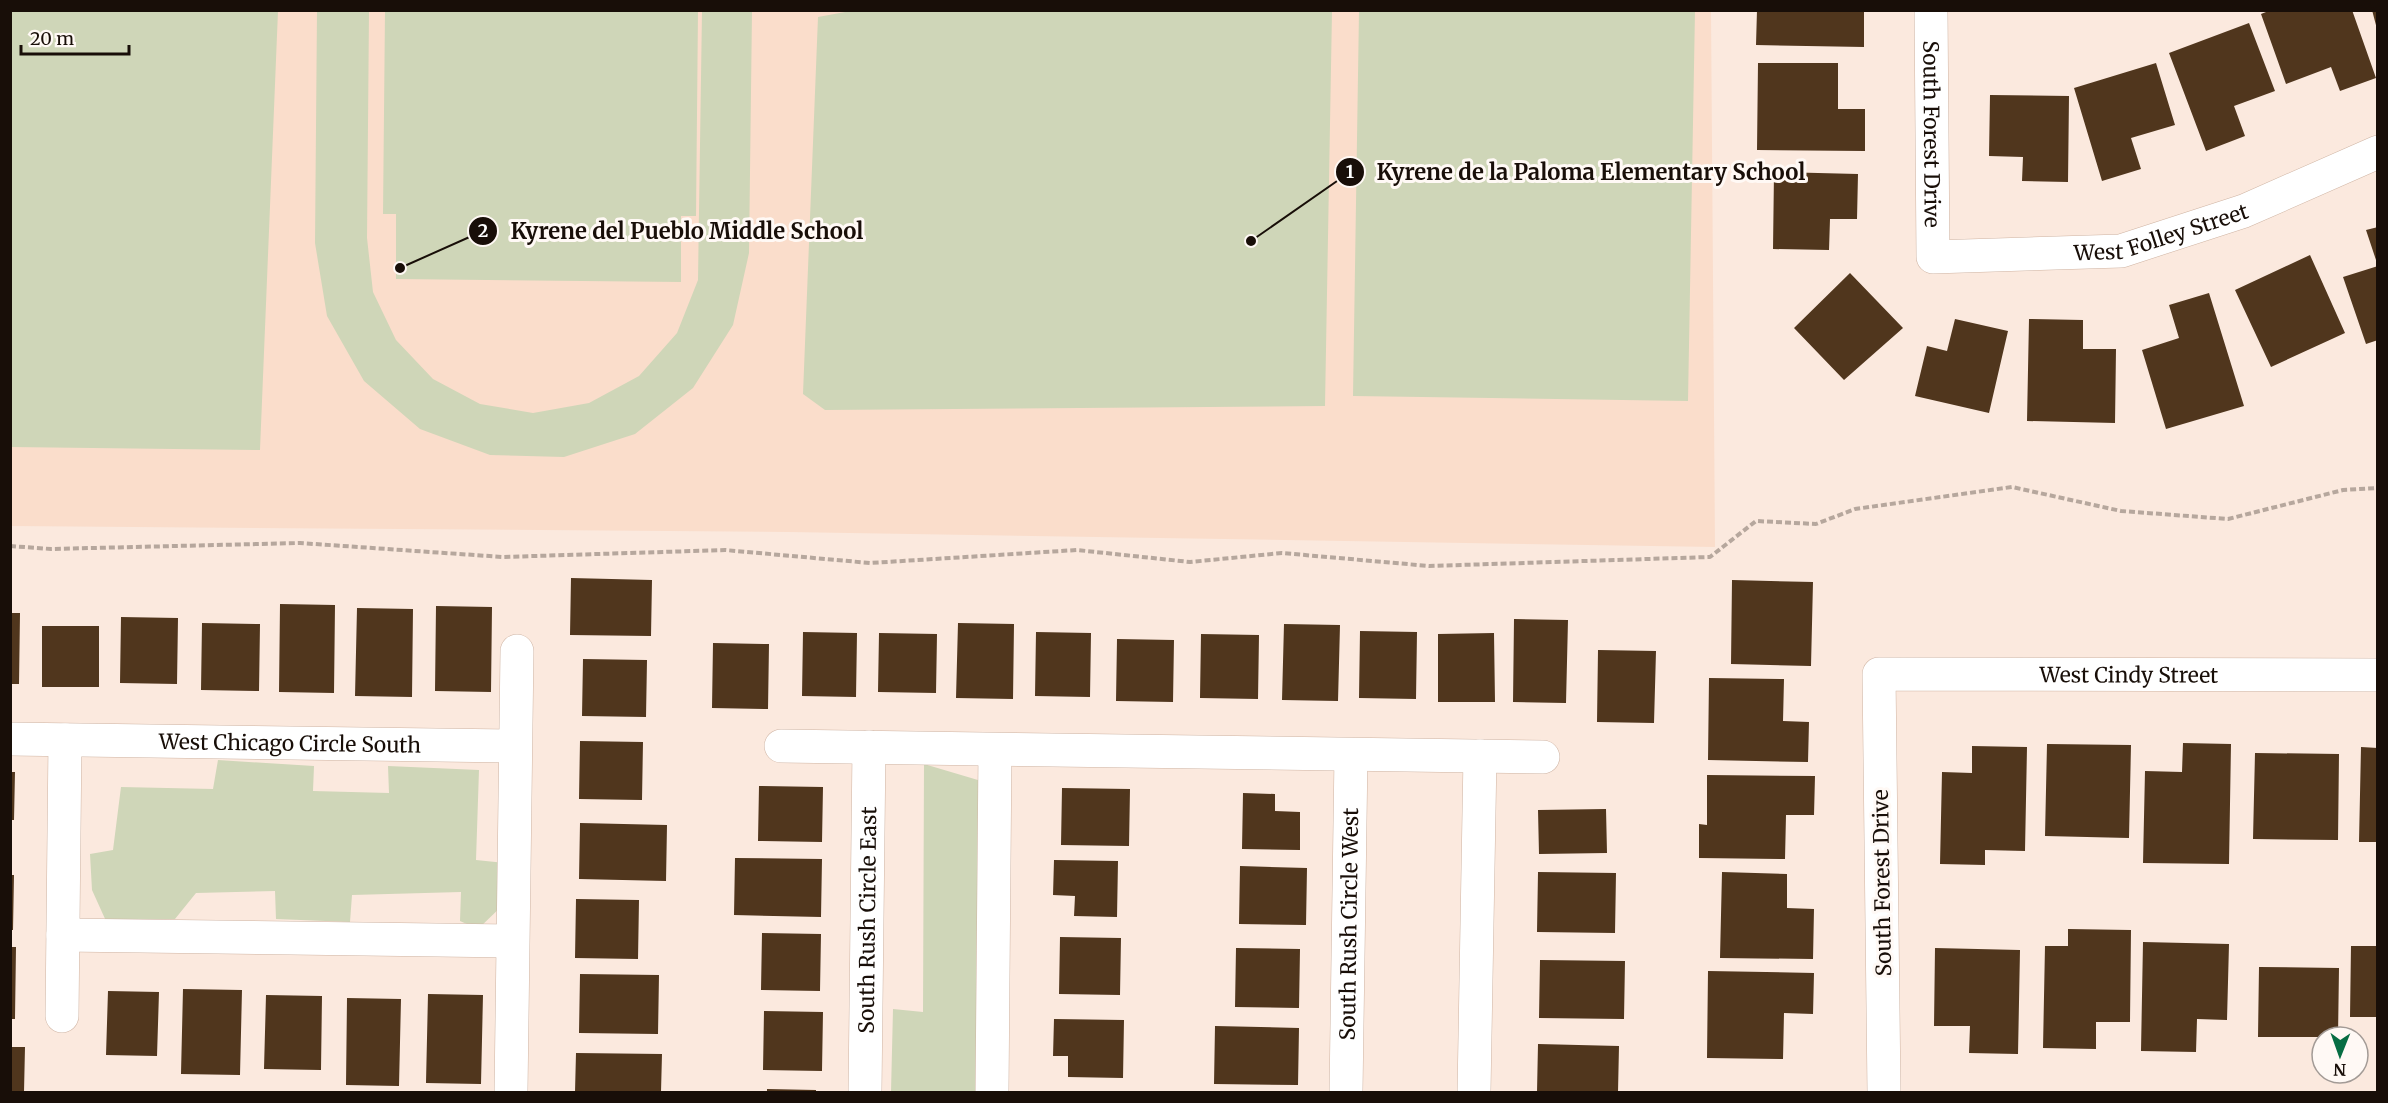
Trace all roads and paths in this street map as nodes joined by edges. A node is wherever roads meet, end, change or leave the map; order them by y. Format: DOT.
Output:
graph roads {
  1 [pos="1931,10"];
  2 [pos="2378,152"];
  3 [pos="1933,257"];
  4 [pos="2378,488"];
  5 [pos="10,546"];
  6 [pos="517,651"];
  7 [pos="1879,674"];
  8 [pos="2378,675"];
  9 [pos="10,739"];
  10 [pos="65,740"];
  11 [pos="515,746"];
  12 [pos="782,746"];
  13 [pos="869,747"];
  14 [pos="995,750"];
  15 [pos="1351,755"];
  16 [pos="1480,756"];
  17 [pos="1543,757"];
  18 [pos="63,935"];
  19 [pos="513,941"];
  20 [pos="62,1016"];
  21 [pos="511,1092"];
  22 [pos="866,1092"];
  23 [pos="992,1092"];
  24 [pos="1347,1092"];
  25 [pos="1474,1092"];
  26 [pos="1884,1092"];
  1 -- 3 [label="street, South Forest Drive"];
  2 -- 3 [label="street, West Folley Street"];
  4 -- 5 [label="path"];
  6 -- 11 [label="street"];
  7 -- 8 [label="street, West Cindy Street"];
  7 -- 26 [label="street, South Forest Drive"];
  9 -- 10 [label="street, West Chicago Circle South"];
  10 -- 11 [label="street, West Chicago Circle South"];
  10 -- 18 [label="street"];
  11 -- 19 [label="street"];
  12 -- 13 [label="street"];
  13 -- 14 [label="street"];
  13 -- 22 [label="street, South Rush Circle East"];
  14 -- 15 [label="street"];
  14 -- 23 [label="street"];
  15 -- 16 [label="street"];
  15 -- 24 [label="street, South Rush Circle West"];
  16 -- 17 [label="street"];
  16 -- 25 [label="street"];
  18 -- 19 [label="street"];
  18 -- 20 [label="street"];
  19 -- 21 [label="street"];
}
